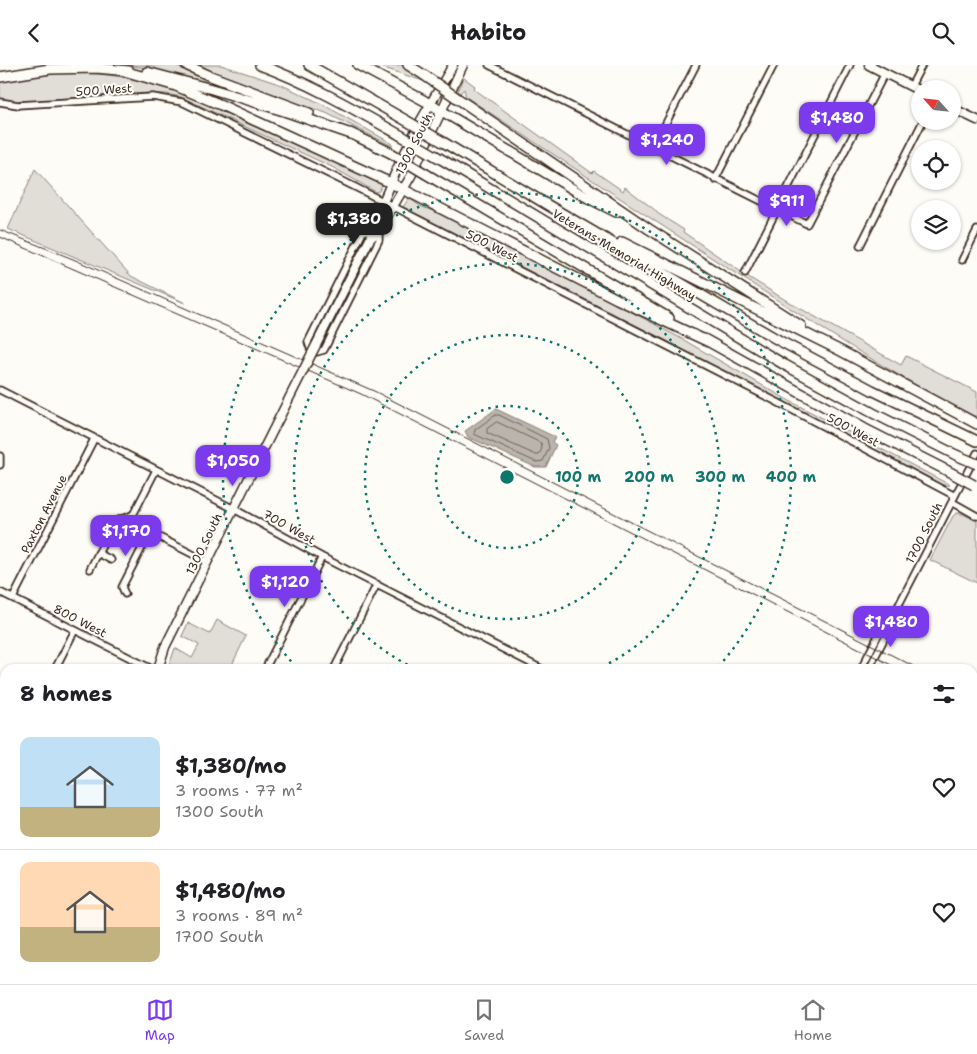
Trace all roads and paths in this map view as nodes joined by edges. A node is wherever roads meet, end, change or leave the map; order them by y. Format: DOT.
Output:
graph roads {
  1 [pos="186,65"];
  2 [pos="260,65"];
  3 [pos="310,65"];
  4 [pos="358,65"];
  5 [pos="408,65"];
  6 [pos="453,65"];
  7 [pos="463,65"];
  8 [pos="489,65"];
  9 [pos="696,65"];
  10 [pos="774,65"];
  11 [pos="850,65"];
  12 [pos="869,65"];
  13 [pos="922,65"];
  14 [pos="124,71"];
  15 [pos="886,73"];
  16 [pos="4,77"];
  17 [pos="914,80"];
  18 [pos="911,86"];
  19 [pos="0,102"];
  20 [pos="431,105"];
  21 [pos="442,111"];
  22 [pos="961,112"];
  23 [pos="977,120"];
  24 [pos="918,130"];
  25 [pos="354,135"];
  26 [pos="653,148"];
  27 [pos="715,180"];
  28 [pos="390,183"];
  29 [pos="403,189"];
  30 [pos="383,201"];
  31 [pos="546,204"];
  32 [pos="393,207"];
  33 [pos="776,211"];
  34 [pos="375,229"];
  35 [pos="649,229"];
  36 [pos="977,230"];
  37 [pos="860,246"];
  38 [pos="962,260"];
  39 [pos="745,273"];
  40 [pos="709,342"];
  41 [pos="841,351"];
  42 [pos="0,390"];
  43 [pos="975,423"];
  44 [pos="94,439"];
  45 [pos="977,441"];
  46 [pos="977,453"];
  47 [pos="0,456"];
  48 [pos="977,464"];
  49 [pos="0,465"];
  50 [pos="156,470"];
  51 [pos="976,486"];
  52 [pos="953,499"];
  53 [pos="234,509"];
  54 [pos="977,516"];
  55 [pos="98,553"];
  56 [pos="322,557"];
  57 [pos="111,559"];
  58 [pos="208,562"];
  59 [pos="90,569"];
  60 [pos="378,584"];
  61 [pos="122,587"];
  62 [pos="114,589"];
  63 [pos="0,592"];
  64 [pos="125,593"];
  65 [pos="12,598"];
  66 [pos="890,622"];
  67 [pos="75,630"];
  68 [pos="58,664"];
  69 [pos="142,664"];
  70 [pos="160,664"];
  71 [pos="268,664"];
  72 [pos="337,664"];
  73 [pos="532,664"];
  74 [pos="864,664"];
  75 [pos="872,664"];
  1 -- 25 [label="highway"];
  2 -- 48 [label="highway, Veterans Memorial Highway, bridge"];
  3 -- 31 [label="highway, Veterans Memorial Highway, bridge"];
  4 -- 20 [label="highway"];
  5 -- 35 [label="highway, bridge"];
  6 -- 20 [label="main road, 1300 South"];
  7 -- 21 [label="main road, 1300 South"];
  8 -- 26 [label="street"];
  9 -- 26 [label="street"];
  10 -- 27 [label="street"];
  11 -- 33 [label="street"];
  12 -- 15 [label="main road"];
  13 -- 17 [label="street"];
  14 -- 16 [label="highway"];
  14 -- 25 [label="highway"];
  14 -- 28 [label="highway"];
  15 -- 18 [label="main road"];
  15 -- 33 [label="street"];
  19 -- 30 [label="street, 500 West"];
  20 -- 21 [label="highway"];
  20 -- 28 [label="main road, 1300 South"];
  21 -- 29 [label="main road, 1300 South"];
  21 -- 35 [label="highway"];
  22 -- 23 [label="main road"];
  24 -- 37 [label="street"];
  25 -- 40 [label="highway, bridge"];
  26 -- 27 [label="street"];
  27 -- 33 [label="street"];
  28 -- 29 [label="highway"];
  28 -- 30 [label="main road, 1300 South"];
  29 -- 32 [label="main road, 1300 South"];
  29 -- 40 [label="highway"];
  30 -- 32 [label="street, 500 West"];
  30 -- 34 [label="main road, 1300 South"];
  31 -- 41 [label="highway"];
  31 -- 45 [label="highway, Veterans Memorial Highway"];
  32 -- 34 [label="main road, 1300 South"];
  32 -- 52 [label="street, 500 West"];
  33 -- 39 [label="street"];
  34 -- 34 [label="street, 1300 South"];
  34 -- 53 [label="main road, 1300 South, bridge"];
  35 -- 41 [label="highway"];
  36 -- 38 [label="street"];
  40 -- 51 [label="highway, bridge"];
  41 -- 43 [label="highway"];
  42 -- 44 [label="street, 700 West"];
  44 -- 50 [label="street, 700 West"];
  44 -- 65 [label="street, Paxton Avenue"];
  46 -- 52 [label="street, 1700 South"];
  47 -- 49 [label="street"];
  50 -- 53 [label="street, 700 West"];
  50 -- 55 [label="street"];
  52 -- 54 [label="street, 500 West"];
  52 -- 66 [label="street, 1700 South"];
  53 -- 56 [label="street, 700 West"];
  53 -- 58 [label="main road, 1300 South"];
  55 -- 57 [label="street"];
  55 -- 59 [label="street"];
  56 -- 60 [label="street, 700 West"];
  56 -- 71 [label="street"];
  58 -- 61 [label="street"];
  58 -- 70 [label="main road, 1300 South"];
  60 -- 72 [label="street"];
  60 -- 73 [label="street, 700 West"];
  61 -- 62 [label="street"];
  61 -- 64 [label="street"];
  63 -- 65 [label="street, 800 West"];
  65 -- 67 [label="street, 800 West"];
  66 -- 74 [label="street, 1700 South"];
  66 -- 75 [label="street, 1700 South"];
  67 -- 68 [label="street"];
  67 -- 69 [label="street, 800 West"];
}
